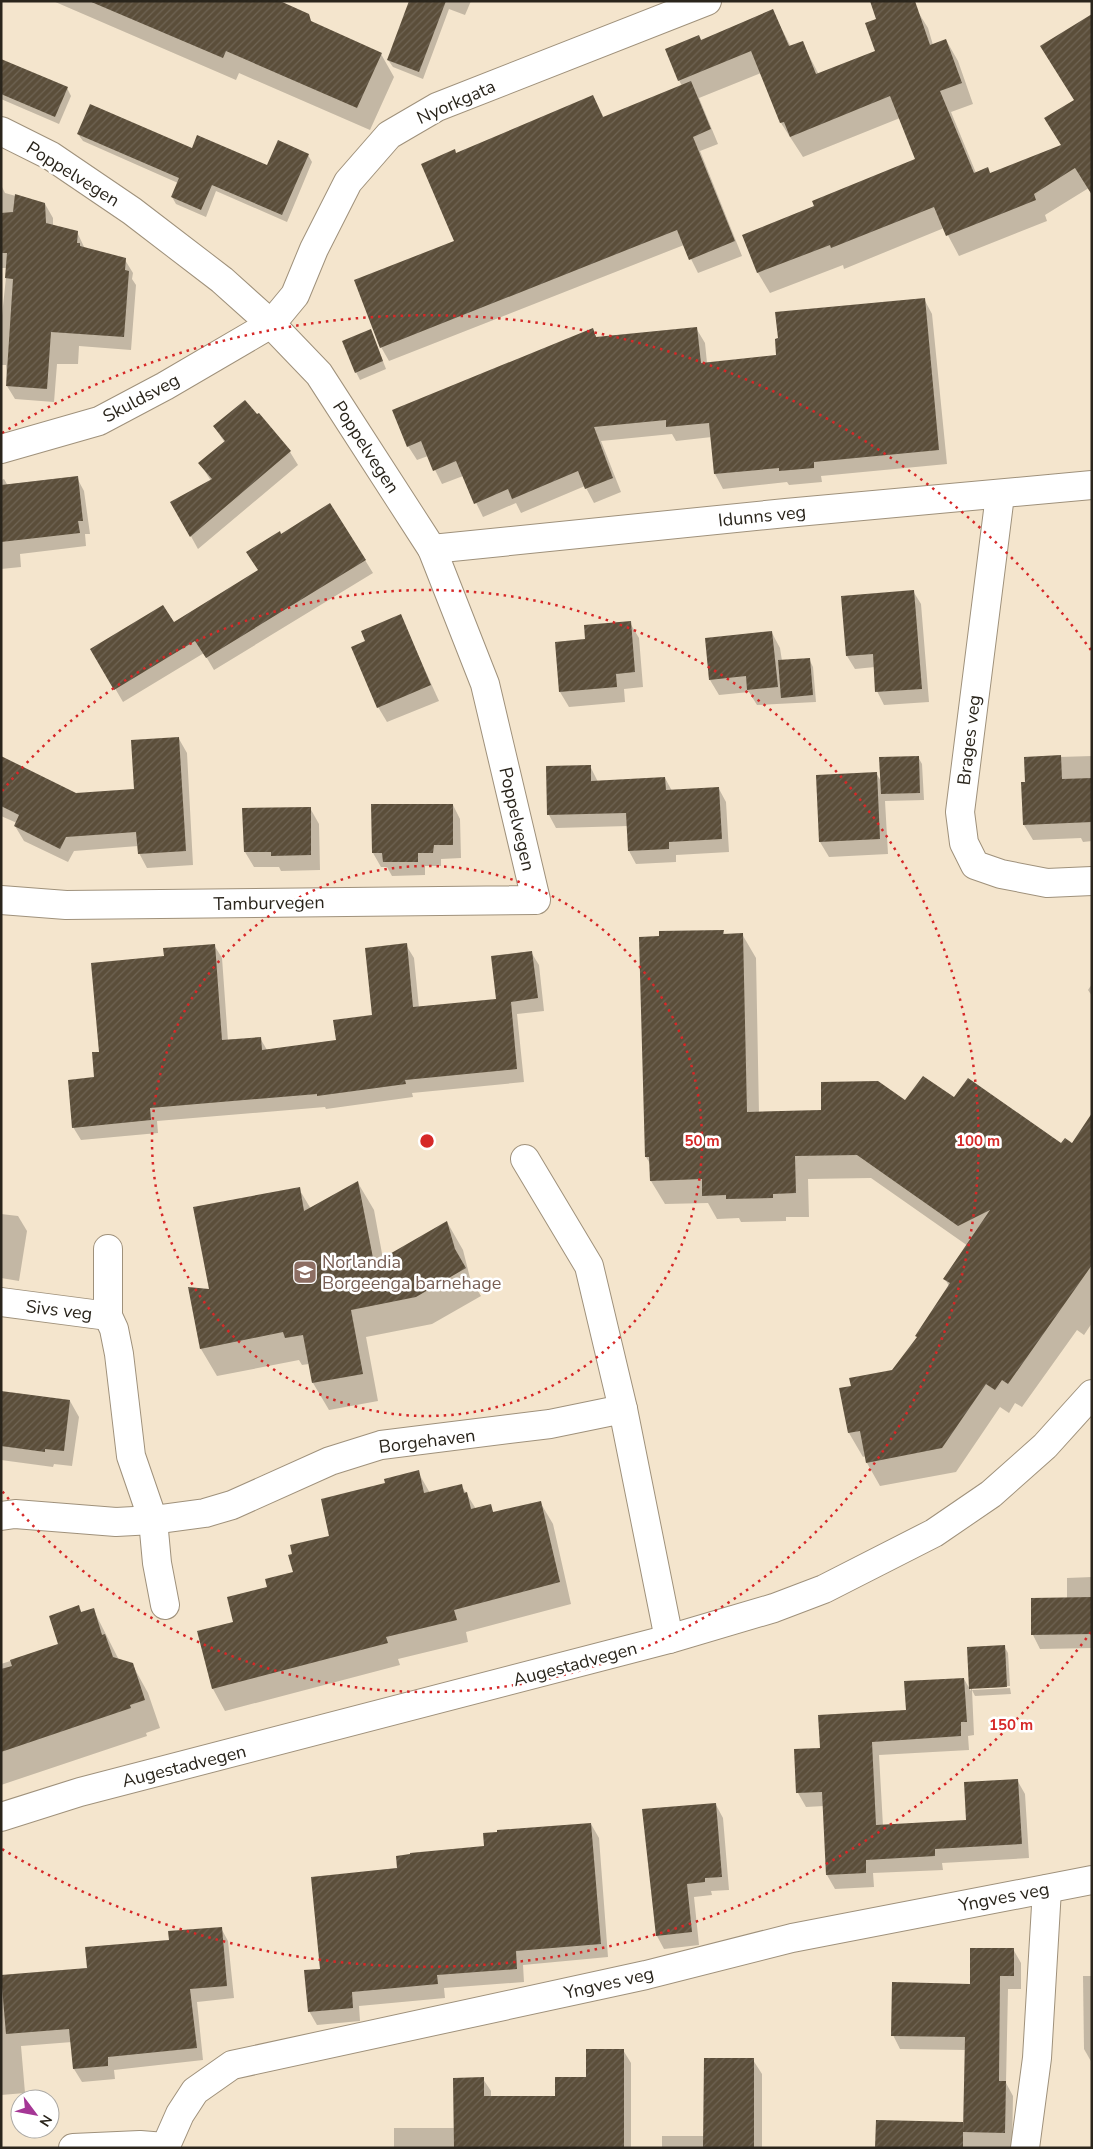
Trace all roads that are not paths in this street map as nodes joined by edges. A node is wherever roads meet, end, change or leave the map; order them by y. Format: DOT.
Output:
graph roads {
  1 [pos="707,1"];
  2 [pos="1,131"];
  3 [pos="271,324"];
  4 [pos="1,449"];
  5 [pos="1092,485"];
  6 [pos="1000,495"];
  7 [pos="432,549"];
  8 [pos="1092,881"];
  9 [pos="1,900"];
  10 [pos="536,900"];
  11 [pos="525,1159"];
  12 [pos="108,1248"];
  13 [pos="1,1302"];
  14 [pos="108,1316"];
  15 [pos="1092,1394"];
  16 [pos="623,1409"];
  17 [pos="1,1516"];
  18 [pos="153,1520"];
  19 [pos="165,1605"];
  20 [pos="669,1639"];
  21 [pos="1,1817"];
  22 [pos="1092,1880"];
  23 [pos="1047,1889"];
  24 [pos="165,2147"];
  25 [pos="73,2148"];
  26 [pos="1025,2148"];
  1 -- 3 [label="street, Nyorkgata"];
  2 -- 3 [label="street, Poppelvegen"];
  3 -- 4 [label="street, Skuldsveg"];
  3 -- 7 [label="street, Poppelvegen"];
  5 -- 6 [label="street, Idunns veg"];
  6 -- 7 [label="street, Idunns veg"];
  6 -- 8 [label="street, Brages veg"];
  7 -- 10 [label="street, Poppelvegen"];
  9 -- 10 [label="street, Tamburvegen"];
  11 -- 16 [label="street"];
  12 -- 14 [label="street, Sivs veg"];
  13 -- 14 [label="street, Sivs veg"];
  14 -- 18 [label="street"];
  15 -- 20 [label="street, Augestadvegen"];
  16 -- 18 [label="street, Borgehaven"];
  16 -- 20 [label="street"];
  17 -- 18 [label="street, Borgehaven"];
  18 -- 19 [label="street"];
  20 -- 21 [label="street, Augestadvegen"];
  22 -- 23 [label="street, Yngves veg"];
  23 -- 24 [label="street, Yngves veg"];
  23 -- 26 [label="street"];
  24 -- 25 [label="street, Yngves veg"];
}
